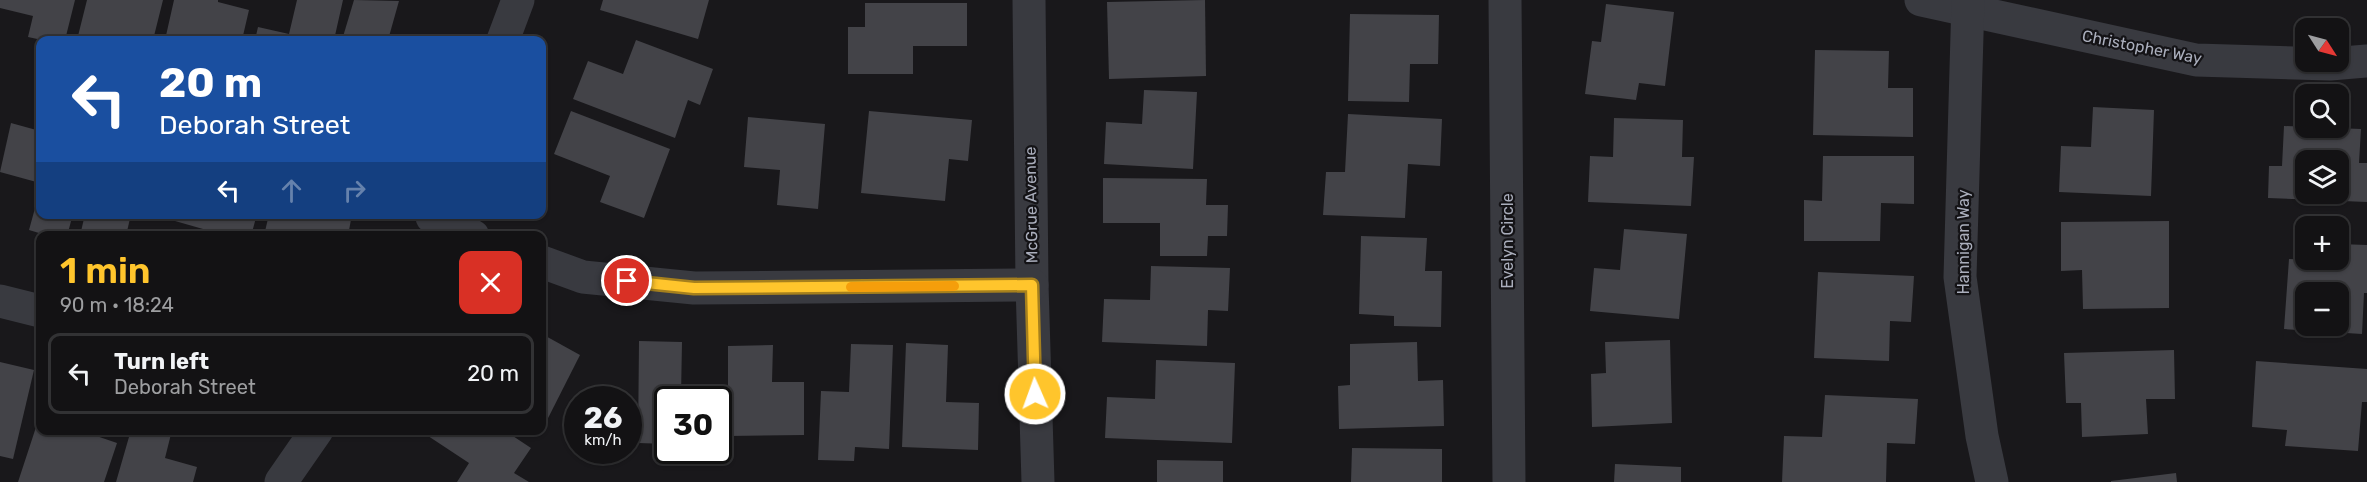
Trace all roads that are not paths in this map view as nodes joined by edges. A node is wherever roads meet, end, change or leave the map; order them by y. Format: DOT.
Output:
graph roads {
  1 [pos="518,0"];
  2 [pos="1029,0"];
  3 [pos="1505,0"];
  4 [pos="1921,0"];
  5 [pos="1968,6"];
  6 [pos="504,36"];
  7 [pos="2367,61"];
  8 [pos="429,222"];
  9 [pos="457,231"];
  10 [pos="546,263"];
  11 [pos="1032,285"];
  12 [pos="0,302"];
  13 [pos="36,310"];
  14 [pos="314,435"];
  15 [pos="282,482"];
  16 [pos="1038,482"];
  17 [pos="1509,482"];
  18 [pos="1992,482"];
  1 -- 6 [label="street"];
  2 -- 11 [label="street, McGrue Avenue"];
  3 -- 17 [label="street, Evelyn Circle"];
  4 -- 5 [label="street, Christopher Way"];
  5 -- 7 [label="street, Christopher Way"];
  5 -- 18 [label="street, Hannigan Way"];
  8 -- 9 [label="street"];
  10 -- 11 [label="street"];
  11 -- 16 [label="street, McGrue Avenue"];
  12 -- 13 [label="street"];
  14 -- 15 [label="street"];
}
